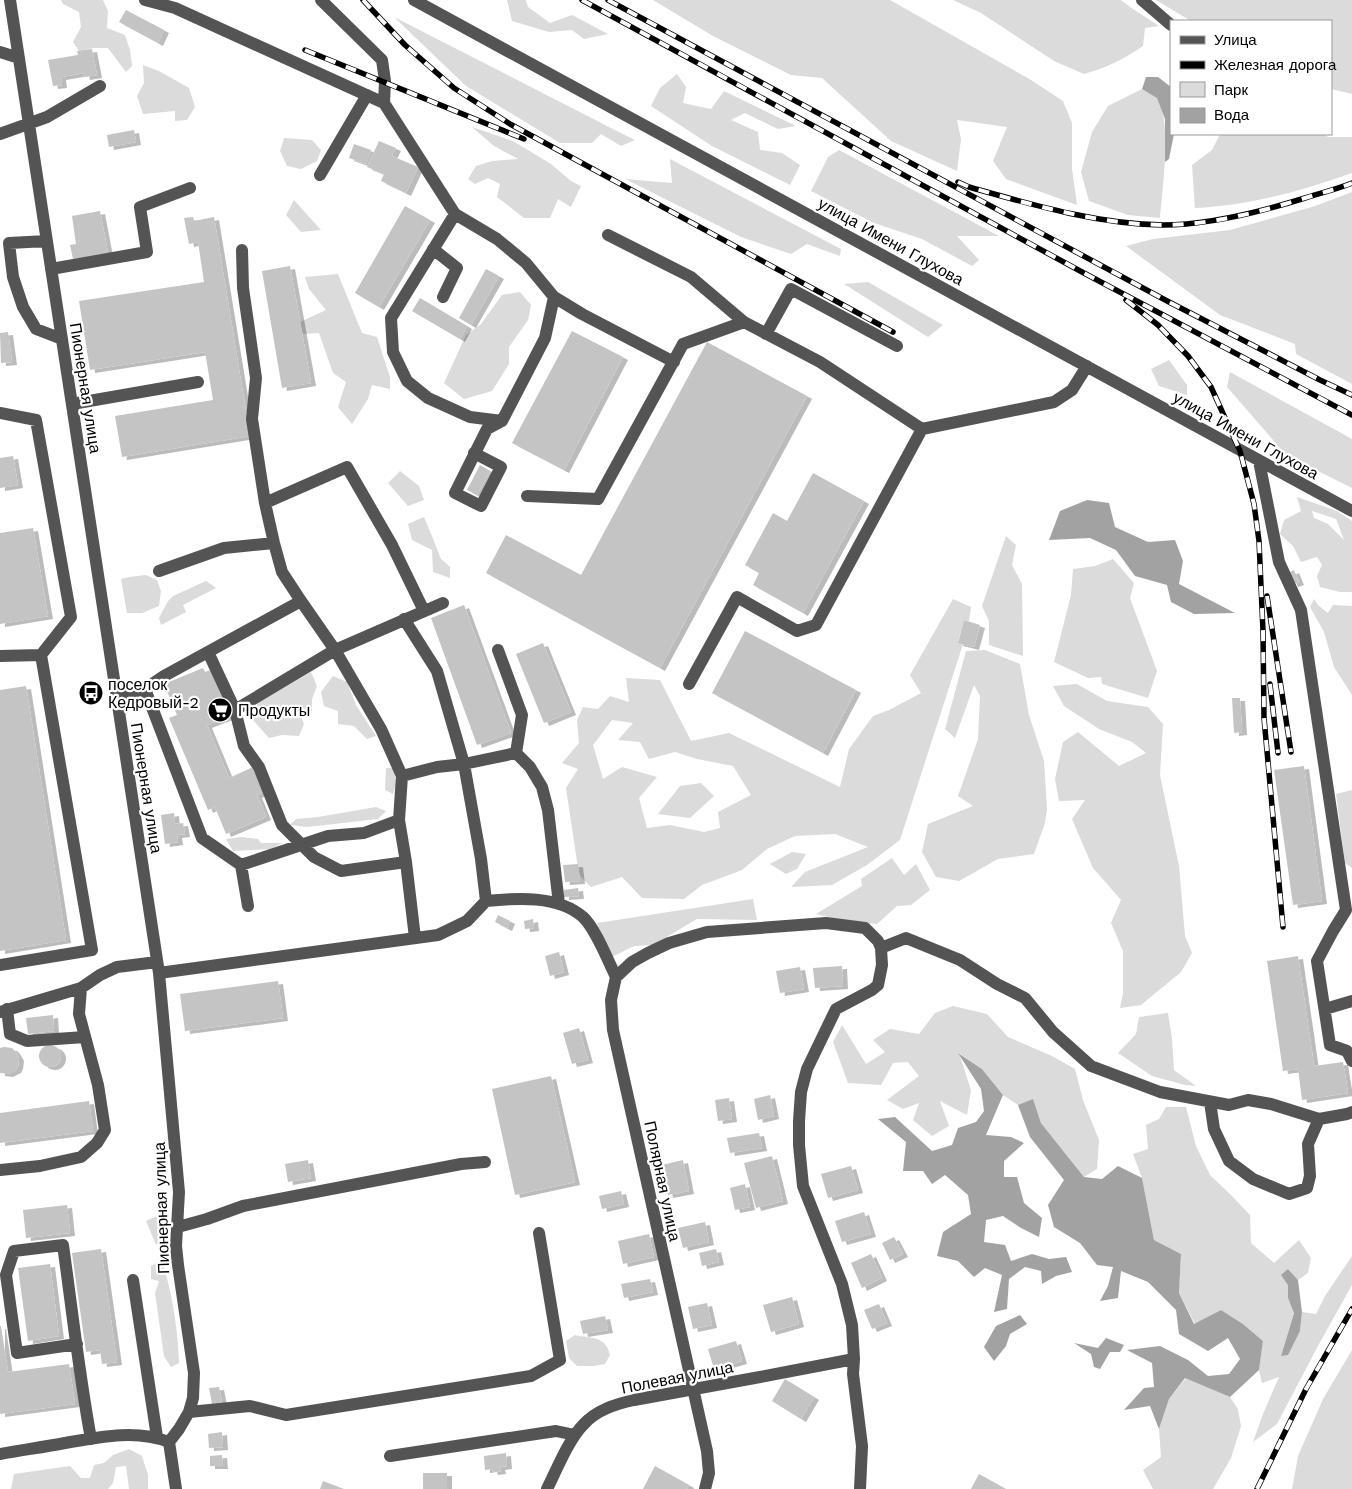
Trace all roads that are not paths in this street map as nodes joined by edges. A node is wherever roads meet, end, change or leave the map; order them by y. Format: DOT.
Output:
graph roads {
  1 [pos="10,0"];
  2 [pos="145,0"];
  3 [pos="321,0"];
  4 [pos="414,0"];
  5 [pos="1142,0"];
  6 [pos="1170,24"];
  7 [pos="0,52"];
  8 [pos="19,58"];
  9 [pos="100,86"];
  10 [pos="367,95"];
  11 [pos="384,103"];
  12 [pos="29,122"];
  13 [pos="0,134"];
  14 [pos="320,175"];
  15 [pos="190,188"];
  16 [pos="454,214"];
  17 [pos="608,235"];
  18 [pos="47,241"];
  19 [pos="433,249"];
  20 [pos="242,250"];
  21 [pos="51,269"];
  22 [pos="443,296"];
  23 [pos="554,297"];
  24 [pos="744,322"];
  25 [pos="766,334"];
  26 [pos="62,339"];
  27 [pos="897,346"];
  28 [pos="674,362"];
  29 [pos="1087,366"];
  30 [pos="198,382"];
  31 [pos="72,404"];
  32 [pos="0,413"];
  33 [pos="502,421"];
  34 [pos="922,430"];
  35 [pos="474,453"];
  36 [pos="1259,461"];
  37 [pos="527,496"];
  38 [pos="265,503"];
  39 [pos="1352,512"];
  40 [pos="274,543"];
  41 [pos="159,571"];
  42 [pos="301,601"];
  43 [pos="443,603"];
  44 [pos="424,611"];
  45 [pos="404,619"];
  46 [pos="335,650"];
  47 [pos="498,650"];
  48 [pos="208,652"];
  49 [pos="41,654"];
  50 [pos="0,656"];
  51 [pos="689,684"];
  52 [pos="145,689"];
  53 [pos="117,696"];
  54 [pos="235,710"];
  55 [pos="516,753"];
  56 [pos="464,764"];
  57 [pos="402,776"];
  58 [pos="399,820"];
  59 [pos="301,844"];
  60 [pos="406,862"];
  61 [pos="241,865"];
  62 [pos="486,900"];
  63 [pos="559,904"];
  64 [pos="248,906"];
  65 [pos="415,938"];
  66 [pos="881,948"];
  67 [pos="0,965"];
  68 [pos="158,967"];
  69 [pos="616,977"];
  70 [pos="81,988"];
  71 [pos="1352,1001"];
  72 [pos="1325,1009"];
  73 [pos="4,1011"];
  74 [pos="85,1037"];
  75 [pos="1352,1061"];
  76 [pos="1210,1102"];
  77 [pos="1352,1112"];
  78 [pos="1319,1119"];
  79 [pos="485,1162"];
  80 [pos="0,1170"];
  81 [pos="178,1227"];
  82 [pos="540,1233"];
  83 [pos="134,1280"];
  84 [pos="77,1344"];
  85 [pos="854,1358"];
  86 [pos="693,1390"];
  87 [pos="189,1412"];
  88 [pos="575,1435"];
  89 [pos="92,1438"];
  90 [pos="163,1440"];
  91 [pos="0,1454"];
  92 [pos="390,1456"];
  93 [pos="176,1489"];
  94 [pos="547,1489"];
  95 [pos="705,1489"];
  96 [pos="860,1489"];
  1 -- 8 [label="street, Пионерная улица"];
  2 -- 10 [label="street"];
  3 -- 11 [label="street"];
  4 -- 29 [label="street, улица Имени Глухова"];
  5 -- 6 [label="street"];
  7 -- 8 [label="street"];
  8 -- 12 [label="street, Пионерная улица"];
  9 -- 12 [label="street"];
  10 -- 11 [label="street"];
  10 -- 14 [label="street"];
  11 -- 16 [label="street"];
  12 -- 13 [label="street"];
  12 -- 18 [label="street, Пионерная улица"];
  15 -- 21 [label="street"];
  16 -- 19 [label="street"];
  16 -- 23 [label="street"];
  17 -- 24 [label="street"];
  18 -- 21 [label="street, Пионерная улица"];
  18 -- 26 [label="street"];
  19 -- 22 [label="street"];
  19 -- 33 [label="street"];
  20 -- 38 [label="street"];
  21 -- 26 [label="street, Пионерная улица"];
  23 -- 28 [label="street"];
  23 -- 33 [label="street"];
  24 -- 25 [label="street"];
  24 -- 28 [label="street"];
  25 -- 27 [label="street"];
  25 -- 34 [label="street"];
  26 -- 31 [label="street, Пионерная улица"];
  28 -- 37 [label="street"];
  29 -- 34 [label="street"];
  29 -- 36 [label="street, улица Имени Глухова"];
  30 -- 31 [label="street"];
  31 -- 53 [label="street, Пионерная улица"];
  32 -- 49 [label="street"];
  33 -- 35 [label="street"];
  34 -- 51 [label="street"];
  36 -- 39 [label="street, улица Имени Глухова"];
  36 -- 72 [label="street"];
  38 -- 40 [label="street"];
  38 -- 44 [label="street"];
  40 -- 41 [label="street"];
  40 -- 42 [label="street"];
  42 -- 46 [label="street"];
  42 -- 48 [label="street"];
  43 -- 44 [label="street"];
  44 -- 45 [label="street"];
  45 -- 46 [label="street"];
  45 -- 56 [label="street"];
  46 -- 54 [label="street"];
  46 -- 57 [label="street"];
  47 -- 55 [label="street"];
  48 -- 52 [label="street"];
  48 -- 54 [label="street"];
  49 -- 50 [label="street"];
  49 -- 67 [label="street"];
  52 -- 53 [label="street"];
  52 -- 61 [label="street"];
  53 -- 68 [label="street, Пионерная улица"];
  54 -- 59 [label="street"];
  55 -- 56 [label="street"];
  55 -- 63 [label="street"];
  56 -- 57 [label="street"];
  56 -- 62 [label="street"];
  57 -- 58 [label="street"];
  58 -- 59 [label="street"];
  58 -- 60 [label="street"];
  59 -- 60 [label="street"];
  59 -- 61 [label="street"];
  60 -- 65 [label="street"];
  61 -- 64 [label="street"];
  62 -- 63 [label="street"];
  62 -- 65 [label="street"];
  63 -- 69 [label="street"];
  65 -- 68 [label="street"];
  66 -- 69 [label="street"];
  66 -- 76 [label="street"];
  66 -- 85 [label="street"];
  68 -- 70 [label="street"];
  68 -- 81 [label="street, Пионерная улица"];
  69 -- 86 [label="street, Полярная улица"];
  70 -- 73 [label="street"];
  70 -- 74 [label="street"];
  71 -- 72 [label="street"];
  72 -- 75 [label="street"];
  73 -- 74 [label="street"];
  74 -- 80 [label="street"];
  76 -- 78 [label="street"];
  76 -- 78 [label="street"];
  77 -- 78 [label="street"];
  79 -- 81 [label="street"];
  81 -- 87 [label="street, Пионерная улица"];
  82 -- 87 [label="street"];
  83 -- 90 [label="street"];
  84 -- 84 [label="street"];
  84 -- 89 [label="street"];
  85 -- 86 [label="street, Полевая улица"];
  85 -- 96 [label="street"];
  86 -- 88 [label="street, Полевая улица"];
  86 -- 95 [label="street, Полярная улица"];
  87 -- 90 [label="street, Пионерная улица"];
  88 -- 92 [label="street"];
  88 -- 94 [label="street, Полевая улица"];
  89 -- 90 [label="street"];
  89 -- 91 [label="street"];
  90 -- 93 [label="street"];
}
